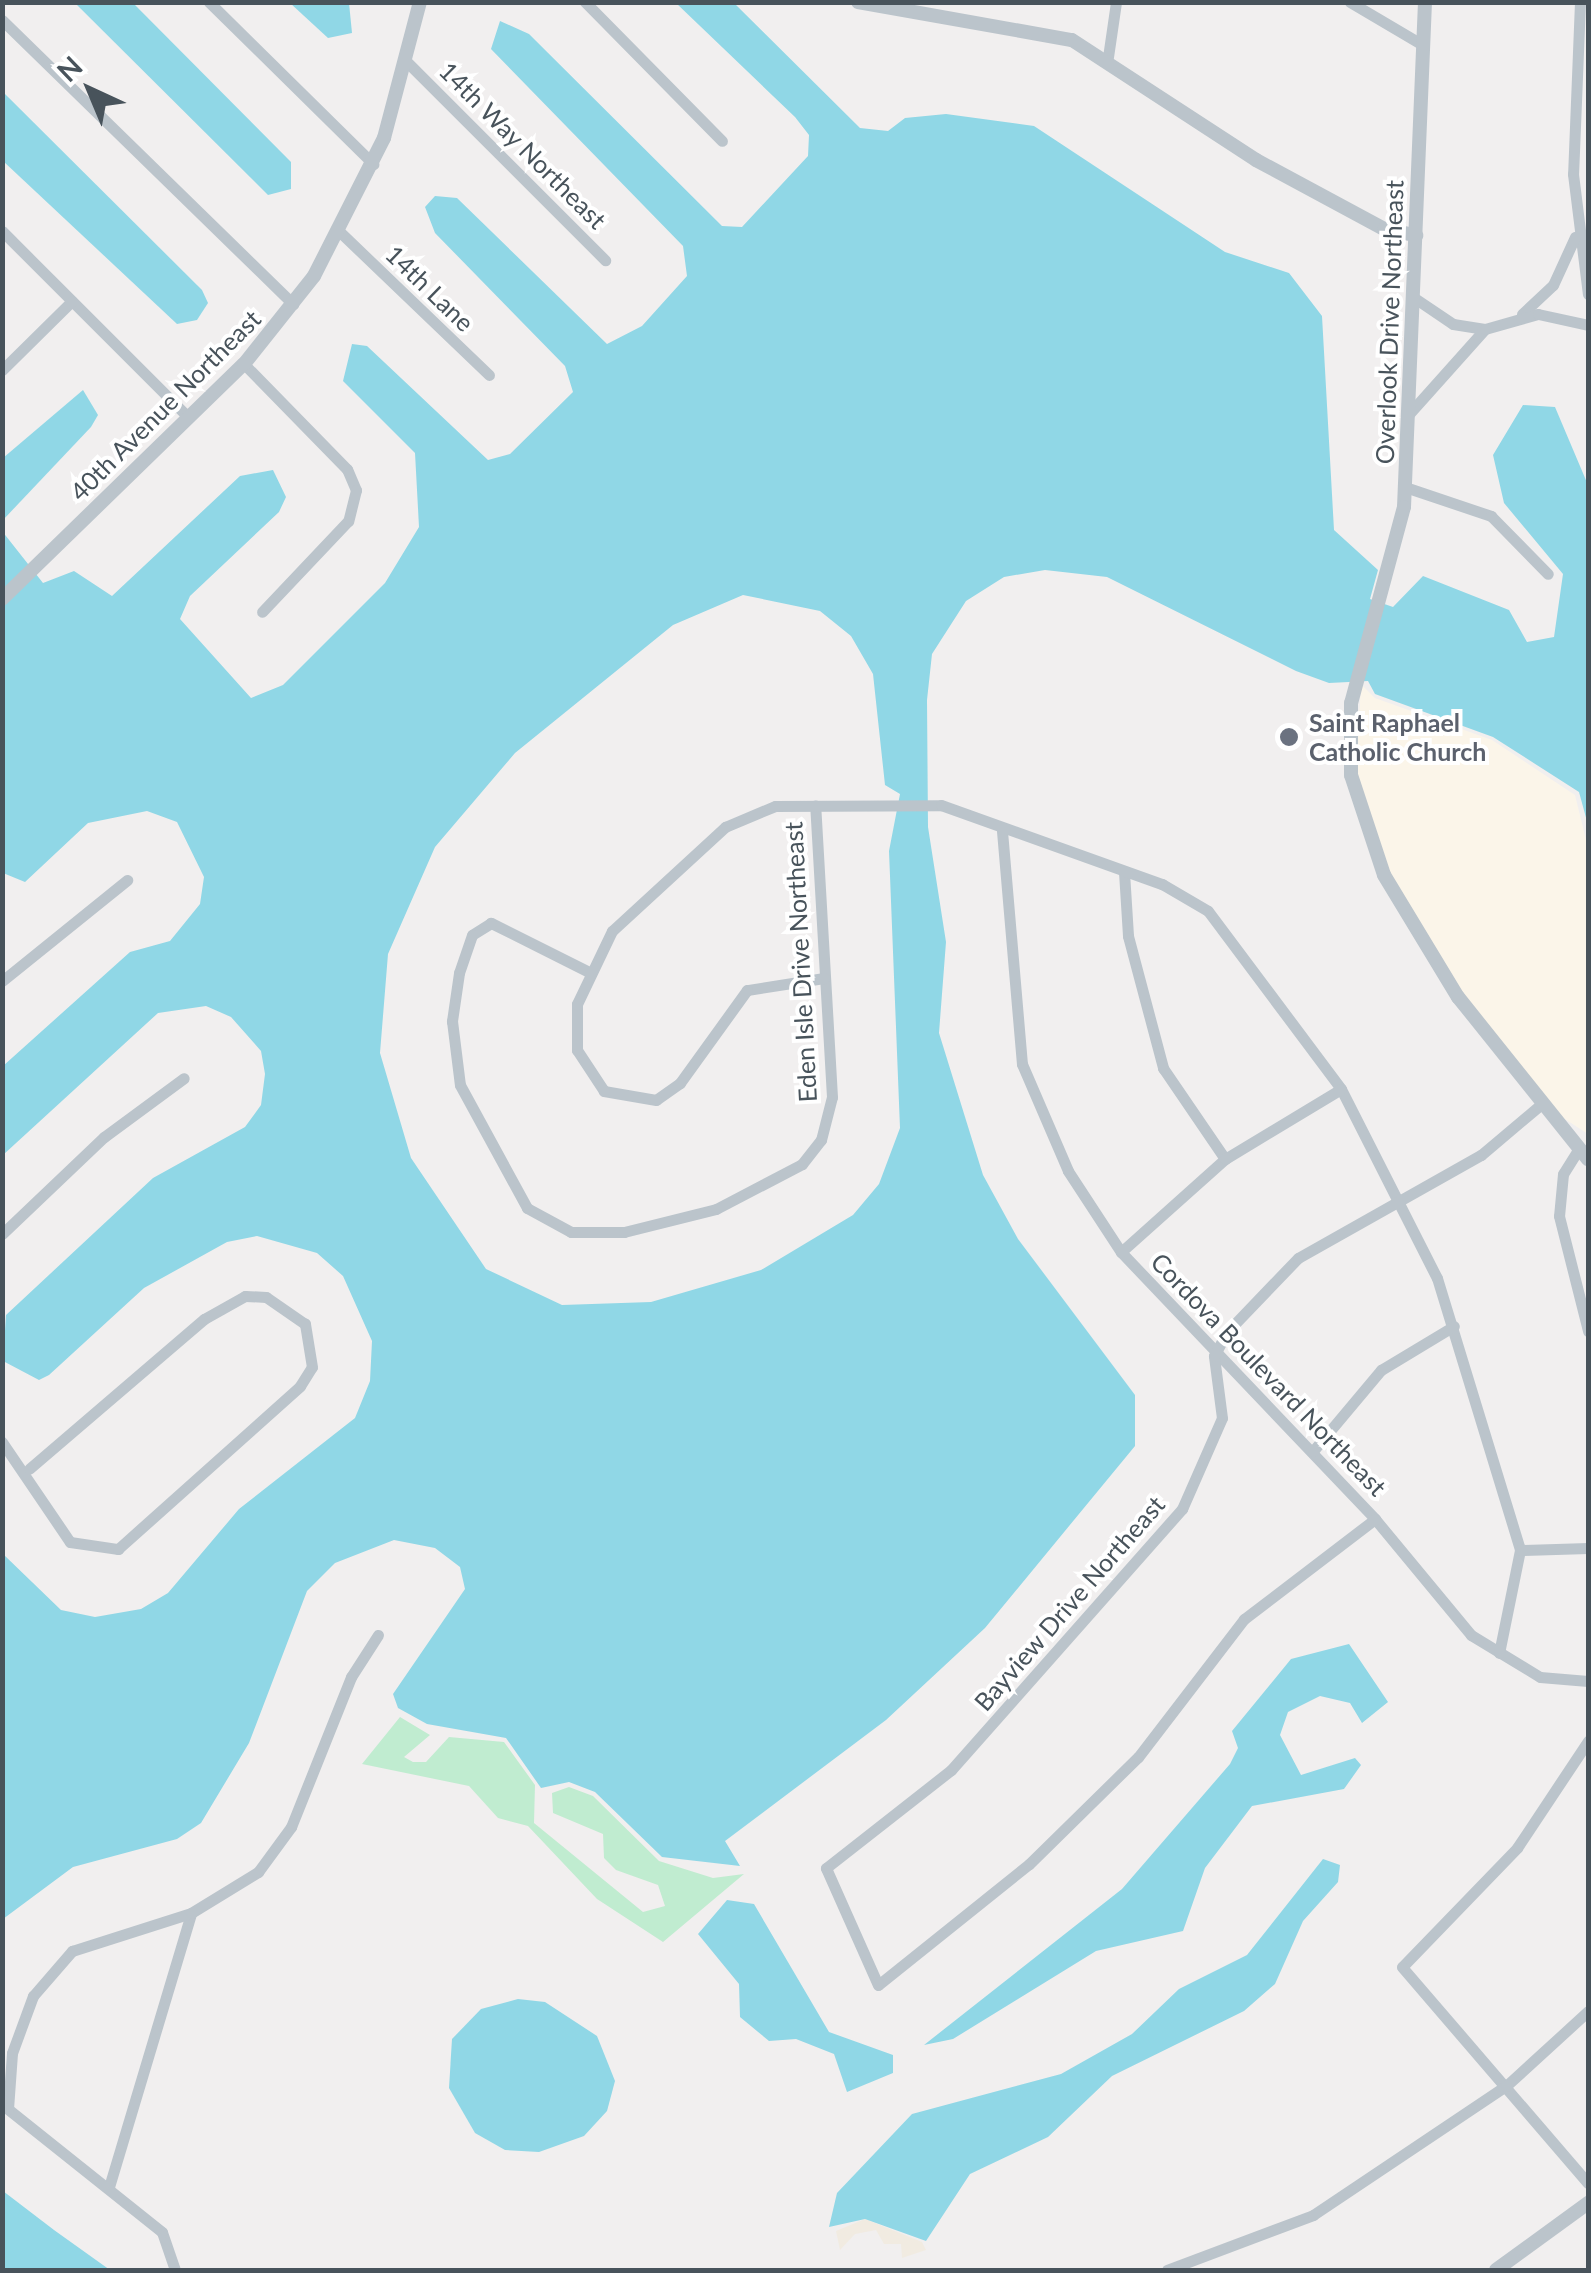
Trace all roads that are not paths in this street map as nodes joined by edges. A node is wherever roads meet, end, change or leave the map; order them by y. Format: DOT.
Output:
graph roads {
  1 [pos="210,2"];
  2 [pos="420,2"];
  3 [pos="585,2"];
  4 [pos="858,2"];
  5 [pos="1116,2"];
  6 [pos="1350,2"];
  7 [pos="1425,2"];
  8 [pos="1580,2"];
  9 [pos="2,20"];
  10 [pos="1423,44"];
  11 [pos="1108,57"];
  12 [pos="408,63"];
  13 [pos="722,141"];
  14 [pos="373,164"];
  15 [pos="2,230"];
  16 [pos="1577,232"];
  17 [pos="341,233"];
  18 [pos="1416,235"];
  19 [pos="605,260"];
  20 [pos="1588,294"];
  21 [pos="1413,297"];
  22 [pos="72,301"];
  23 [pos="293,304"];
  24 [pos="1518,317"];
  25 [pos="1588,325"];
  26 [pos="1485,330"];
  27 [pos="244,364"];
  28 [pos="2,370"];
  29 [pos="489,375"];
  30 [pos="1408,415"];
  31 [pos="189,418"];
  32 [pos="1405,487"];
  33 [pos="1548,574"];
  34 [pos="2,599"];
  35 [pos="262,612"];
  36 [pos="815,804"];
  37 [pos="1002,831"];
  38 [pos="1124,872"];
  39 [pos="127,880"];
  40 [pos="589,972"];
  41 [pos="4,977"];
  42 [pos="824,978"];
  43 [pos="184,1078"];
  44 [pos="1342,1088"];
  45 [pos="1539,1106"];
  46 [pos="1583,1154"];
  47 [pos="1226,1159"];
  48 [pos="1400,1199"];
  49 [pos="2,1234"];
  50 [pos="1121,1252"];
  51 [pos="1454,1326"];
  52 [pos="1588,1331"];
  53 [pos="1214,1356"];
  54 [pos="2,1442"];
  55 [pos="1313,1451"];
  56 [pos="28,1468"];
  57 [pos="1375,1518"];
  58 [pos="1588,1548"];
  59 [pos="1520,1550"];
  60 [pos="378,1635"];
  61 [pos="1499,1653"];
  62 [pos="1588,1680"];
  63 [pos="1588,1741"];
  64 [pos="191,1913"];
  65 [pos="1588,2011"];
  66 [pos="1506,2086"];
  67 [pos="1588,2183"];
  68 [pos="109,2188"];
  69 [pos="1588,2203"];
  70 [pos="175,2270"];
  71 [pos="1166,2270"];
  72 [pos="1496,2270"];
  1 -- 14 [label="street"];
  2 -- 12 [label="street, 40th Avenue Northeast"];
  3 -- 13 [label="street"];
  4 -- 11 [label="street"];
  5 -- 11 [label="street"];
  6 -- 10 [label="street"];
  7 -- 10 [label="street, Overlook Drive Northeast"];
  8 -- 16 [label="street"];
  9 -- 23 [label="street"];
  10 -- 18 [label="street, Overlook Drive Northeast"];
  11 -- 18 [label="street"];
  12 -- 14 [label="street, 40th Avenue Northeast"];
  12 -- 19 [label="street, 14th Way Northeast"];
  14 -- 17 [label="street, 40th Avenue Northeast"];
  15 -- 22 [label="street"];
  16 -- 20 [label="street"];
  16 -- 24 [label="street"];
  17 -- 23 [label="street, 40th Avenue Northeast"];
  17 -- 29 [label="street, 14th Lane"];
  18 -- 21 [label="street, Overlook Drive Northeast"];
  21 -- 26 [label="street"];
  21 -- 30 [label="street, Overlook Drive Northeast"];
  22 -- 28 [label="street"];
  22 -- 31 [label="street"];
  23 -- 27 [label="street, 40th Avenue Northeast"];
  24 -- 25 [label="street"];
  24 -- 26 [label="street"];
  26 -- 30 [label="street"];
  27 -- 31 [label="street, 40th Avenue Northeast"];
  27 -- 35 [label="street"];
  30 -- 32 [label="street, Overlook Drive Northeast"];
  31 -- 34 [label="street, 40th Avenue Northeast"];
  32 -- 33 [label="street"];
  32 -- 45 [label="street, Overlook Drive Northeast"];
  36 -- 37 [label="street"];
  36 -- 40 [label="street"];
  36 -- 42 [label="street, Eden Isle Drive Northeast"];
  37 -- 38 [label="street"];
  37 -- 50 [label="street, Cordova Boulevard Northeast"];
  38 -- 44 [label="street"];
  38 -- 47 [label="street"];
  39 -- 41 [label="street"];
  40 -- 42 [label="street"];
  40 -- 42 [label="street, Eden Isle Drive Northeast"];
  43 -- 49 [label="street"];
  44 -- 47 [label="street"];
  44 -- 48 [label="street"];
  45 -- 46 [label="street, Overlook Drive Northeast"];
  45 -- 48 [label="street"];
  46 -- 52 [label="street"];
  47 -- 50 [label="street"];
  48 -- 51 [label="street"];
  48 -- 53 [label="street"];
  50 -- 53 [label="street, Cordova Boulevard Northeast"];
  51 -- 55 [label="street"];
  51 -- 59 [label="street"];
  53 -- 55 [label="street, Cordova Boulevard Northeast"];
  53 -- 57 [label="street, Bayview Drive Northeast"];
  54 -- 56 [label="street"];
  55 -- 57 [label="street, Cordova Boulevard Northeast"];
  56 -- 56 [label="street"];
  57 -- 61 [label="street, Cordova Boulevard Northeast"];
  58 -- 59 [label="street"];
  59 -- 61 [label="street"];
  60 -- 64 [label="street"];
  61 -- 62 [label="street, Cordova Boulevard Northeast"];
  63 -- 66 [label="street"];
  64 -- 68 [label="street"];
  64 -- 68 [label="street"];
  65 -- 66 [label="street"];
  66 -- 67 [label="street"];
  66 -- 71 [label="street"];
  68 -- 70 [label="street"];
  69 -- 72 [label="street"];
}
